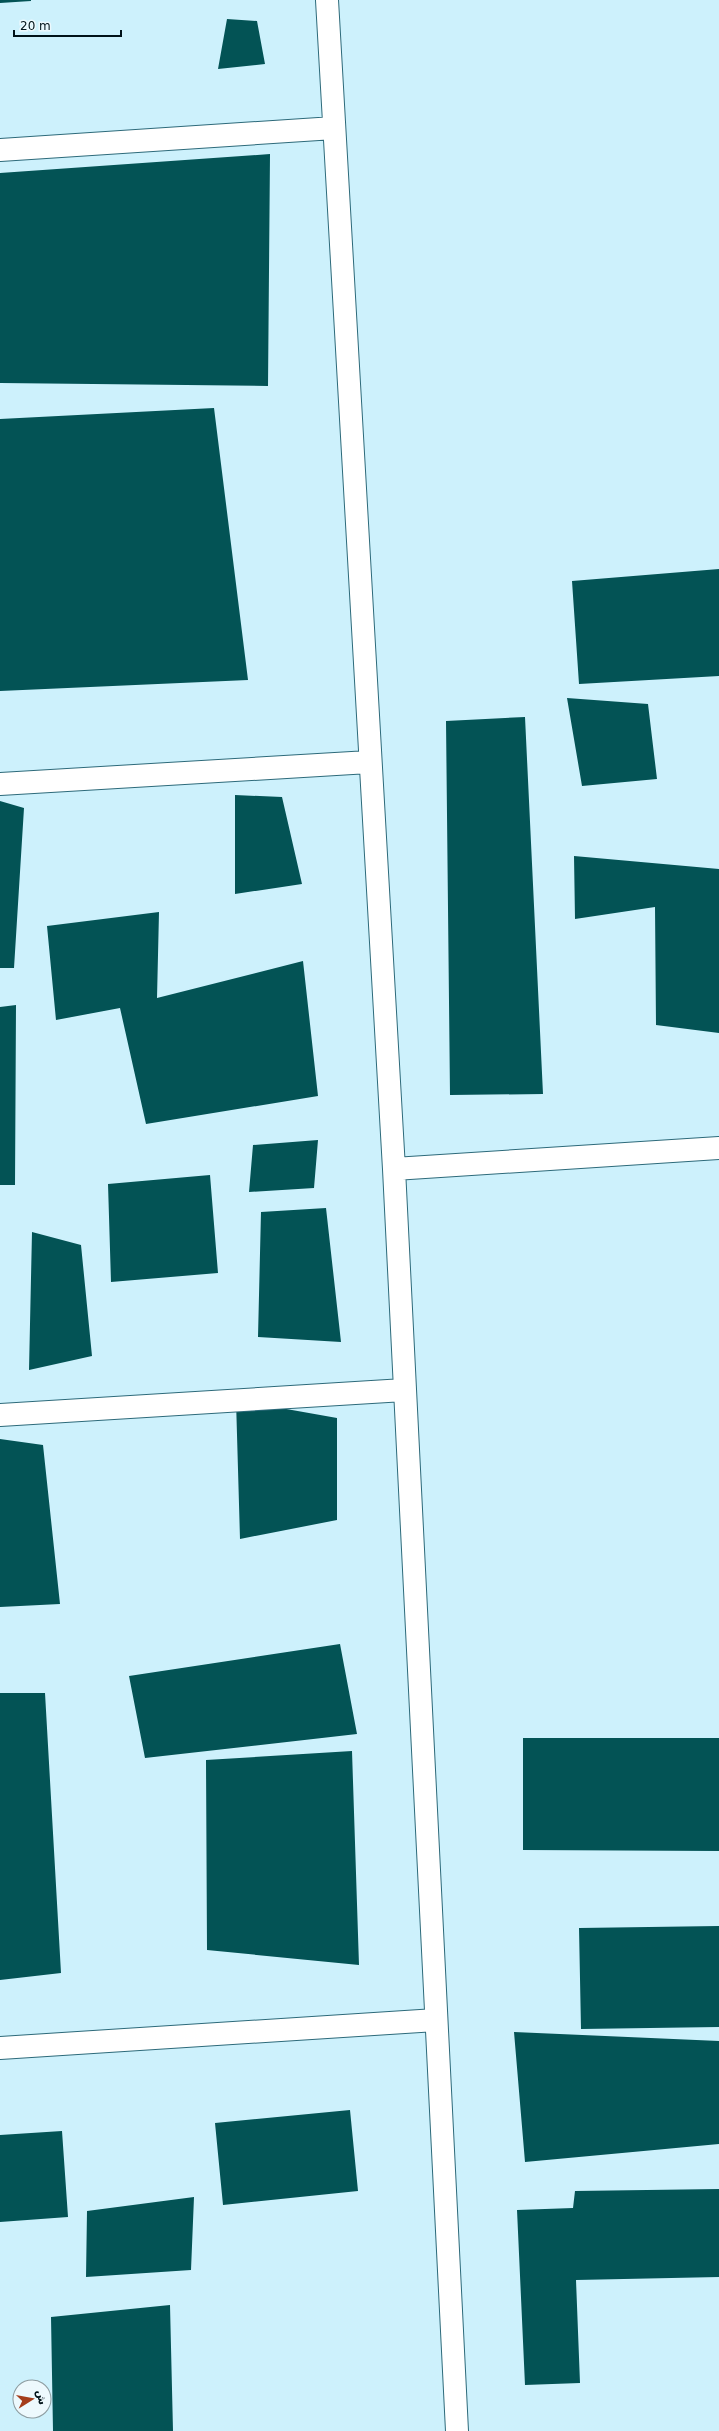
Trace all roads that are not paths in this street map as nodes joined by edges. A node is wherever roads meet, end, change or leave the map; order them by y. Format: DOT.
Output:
graph roads {
  1 [pos="327,0"];
  2 [pos="334,128"];
  3 [pos="0,150"];
  4 [pos="369,762"];
  5 [pos="0,784"];
  6 [pos="719,1148"];
  7 [pos="394,1169"];
  8 [pos="404,1390"];
  9 [pos="0,1415"];
  10 [pos="436,2020"];
  11 [pos="0,2048"];
  12 [pos="457,2431"];
  1 -- 2 [label="street"];
  2 -- 3 [label="street"];
  2 -- 4 [label="street"];
  4 -- 5 [label="street"];
  4 -- 7 [label="street"];
  6 -- 7 [label="street"];
  7 -- 8 [label="street"];
  8 -- 9 [label="street"];
  8 -- 10 [label="street"];
  10 -- 11 [label="street"];
  10 -- 12 [label="street"];
}
